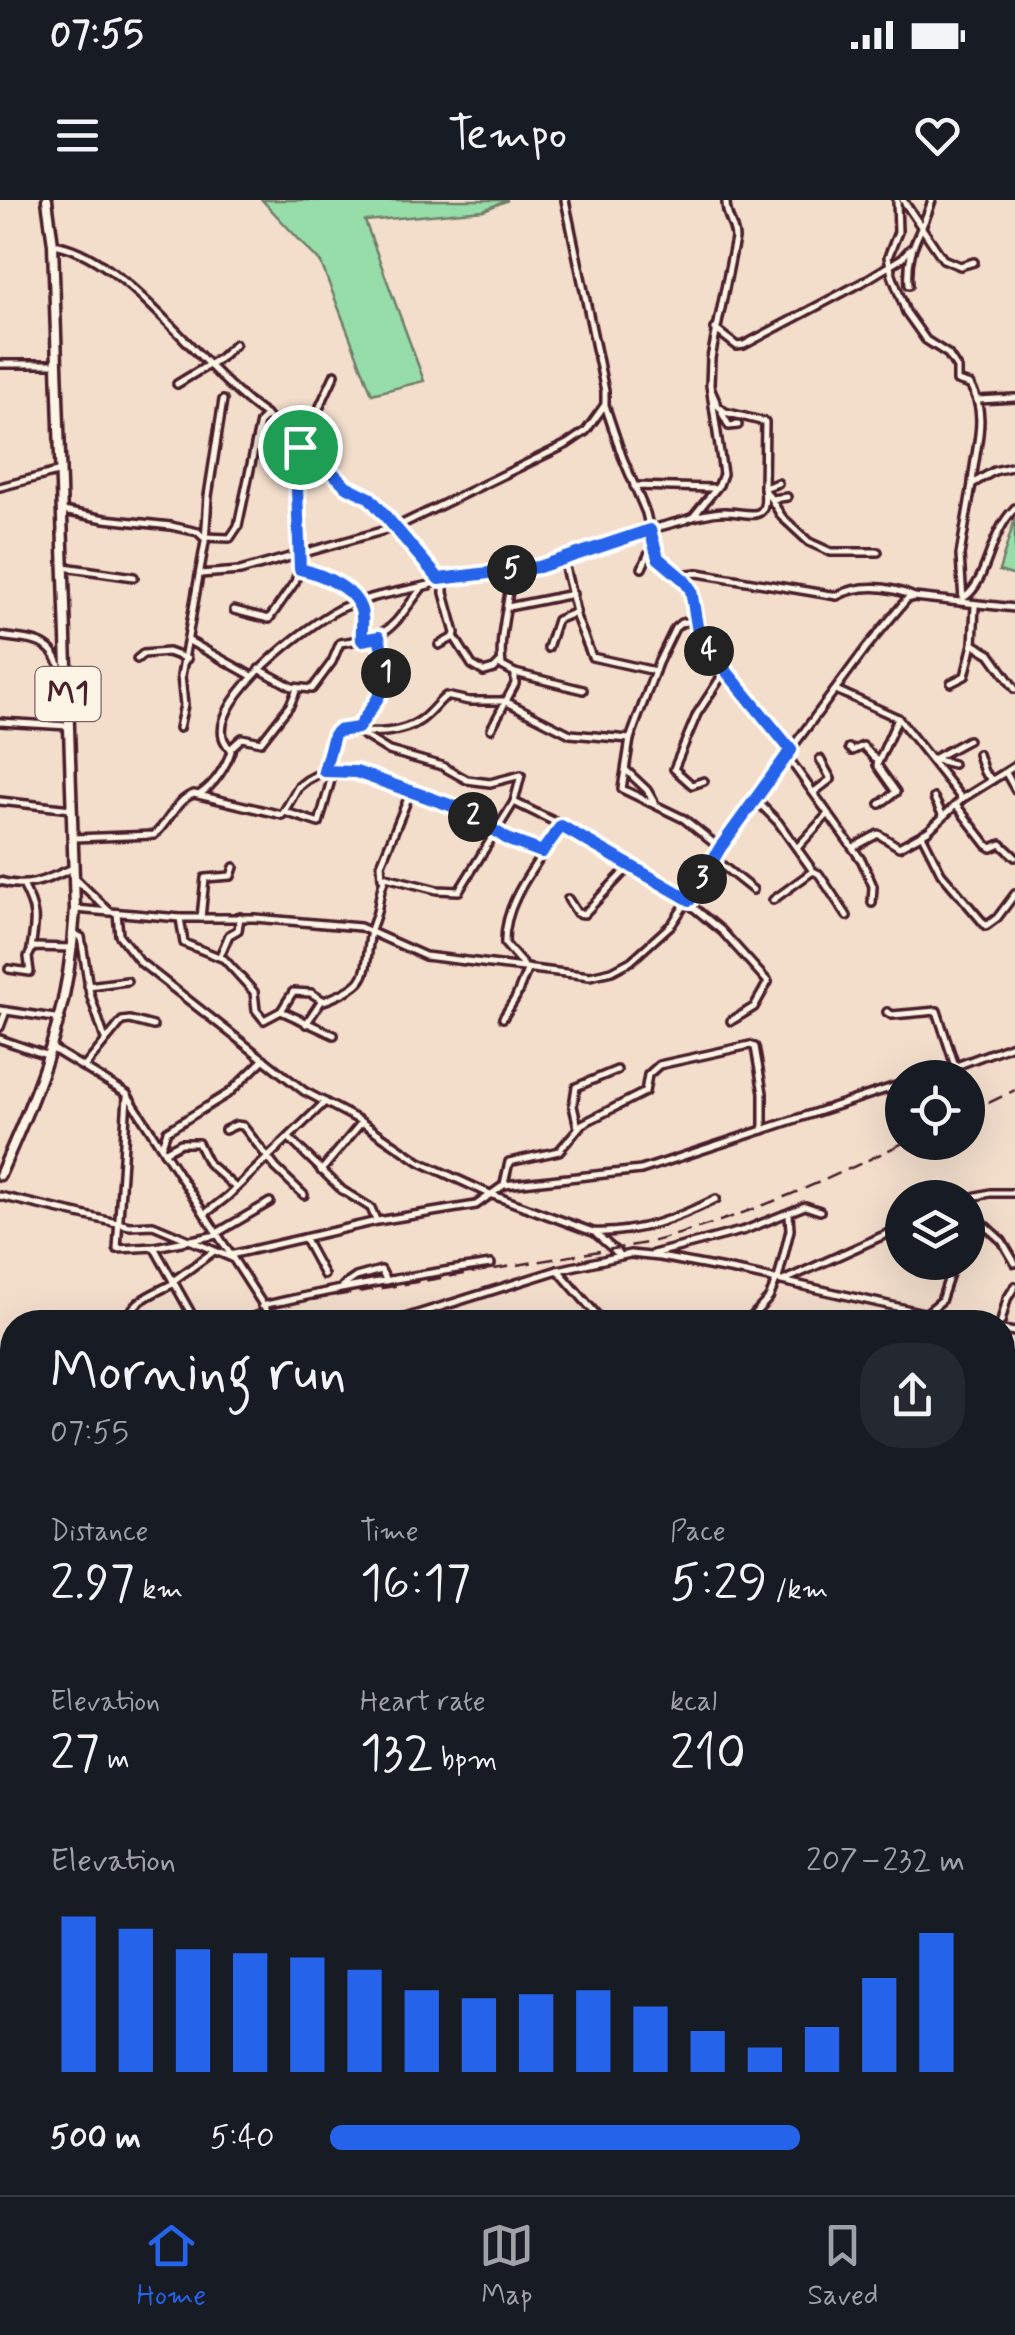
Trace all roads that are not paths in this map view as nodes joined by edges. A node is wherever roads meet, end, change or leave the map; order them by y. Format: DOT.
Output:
graph roads {
  1 [pos="47,200"];
  2 [pos="565,200"];
  3 [pos="726,200"];
  4 [pos="900,200"];
  5 [pos="932,200"];
  6 [pos="922,227"];
  7 [pos="53,244"];
  8 [pos="910,249"];
  9 [pos="974,262"];
  10 [pos="890,266"];
  11 [pos="909,285"];
  12 [pos="715,329"];
  13 [pos="235,344"];
  14 [pos="0,364"];
  15 [pos="57,364"];
  16 [pos="208,364"];
  17 [pos="335,374"];
  18 [pos="176,384"];
  19 [pos="711,390"];
  20 [pos="1015,398"];
  21 [pos="223,400"];
  22 [pos="978,400"];
  23 [pos="606,405"];
  24 [pos="718,406"];
  25 [pos="266,416"];
  26 [pos="738,426"];
  27 [pos="300,447"];
  28 [pos="1015,466"];
  29 [pos="61,471"];
  30 [pos="778,484"];
  31 [pos="972,484"];
  32 [pos="634,486"];
  33 [pos="0,487"];
  34 [pos="715,487"];
  35 [pos="764,488"];
  36 [pos="787,496"];
  37 [pos="772,499"];
  38 [pos="1015,508"];
  39 [pos="62,511"];
  40 [pos="760,512"];
  41 [pos="692,517"];
  42 [pos="782,517"];
  43 [pos="396,527"];
  44 [pos="650,530"];
  45 [pos="203,537"];
  46 [pos="655,552"];
  47 [pos="878,552"];
  48 [pos="299,554"];
  49 [pos="563,559"];
  50 [pos="64,567"];
  51 [pos="642,568"];
  52 [pos="300,569"];
  53 [pos="511,570"];
  54 [pos="200,574"];
  55 [pos="678,575"];
  56 [pos="134,577"];
  57 [pos="442,579"];
  58 [pos="423,587"];
  59 [pos="573,594"];
  60 [pos="914,597"];
  61 [pos="964,600"];
  62 [pos="356,603"];
  63 [pos="975,605"];
  64 [pos="508,606"];
  65 [pos="1015,608"];
  66 [pos="234,610"];
  67 [pos="575,614"];
  68 [pos="695,620"];
  69 [pos="0,636"];
  70 [pos="379,637"];
  71 [pos="454,637"];
  72 [pos="362,640"];
  73 [pos="190,641"];
  74 [pos="973,644"];
  75 [pos="438,645"];
  76 [pos="548,648"];
  77 [pos="137,659"];
  78 [pos="187,659"];
  79 [pos="501,662"];
  80 [pos="259,669"];
  81 [pos="655,671"];
  82 [pos="725,671"];
  83 [pos="514,674"];
  84 [pos="253,676"];
  85 [pos="951,683"];
  86 [pos="297,689"];
  87 [pos="1015,689"];
  88 [pos="583,690"];
  89 [pos="836,690"];
  90 [pos="505,700"];
  91 [pos="68,714"];
  92 [pos="898,718"];
  93 [pos="0,722"];
  94 [pos="68,726"];
  95 [pos="179,728"];
  96 [pos="491,729"];
  97 [pos="351,732"];
  98 [pos="360,733"];
  99 [pos="630,738"];
  100 [pos="968,740"];
  101 [pos="849,748"];
  102 [pos="230,749"];
  103 [pos="789,753"];
  104 [pos="978,754"];
  105 [pos="820,759"];
  106 [pos="932,759"];
  107 [pos="878,762"];
  108 [pos="953,764"];
  109 [pos="1015,766"];
  110 [pos="334,768"];
  111 [pos="324,771"];
  112 [pos="626,771"];
  113 [pos="1006,773"];
  114 [pos="992,780"];
  115 [pos="704,781"];
  116 [pos="1015,790"];
  117 [pos="411,791"];
  118 [pos="814,792"];
  119 [pos="200,794"];
  120 [pos="934,798"];
  121 [pos="755,799"];
  122 [pos="0,800"];
  123 [pos="514,802"];
  124 [pos="959,802"];
  125 [pos="880,804"];
  126 [pos="655,805"];
  127 [pos="72,810"];
  128 [pos="286,812"];
  129 [pos="828,814"];
  130 [pos="944,816"];
  131 [pos="561,826"];
  132 [pos="496,832"];
  133 [pos="922,835"];
  134 [pos="74,838"];
  135 [pos="854,847"];
  136 [pos="720,848"];
  137 [pos="797,848"];
  138 [pos="542,852"];
  139 [pos="1015,857"];
  140 [pos="714,859"];
  141 [pos="75,868"];
  142 [pos="234,868"];
  143 [pos="631,868"];
  144 [pos="813,872"];
  145 [pos="75,878"];
  146 [pos="0,880"];
  147 [pos="383,880"];
  148 [pos="23,885"];
  149 [pos="754,890"];
  150 [pos="1015,894"];
  151 [pos="568,899"];
  152 [pos="773,900"];
  153 [pos="689,901"];
  154 [pos="872,903"];
  155 [pos="75,910"];
  156 [pos="113,912"];
  157 [pos="847,916"];
  158 [pos="240,917"];
  159 [pos="180,918"];
  160 [pos="202,918"];
  161 [pos="371,931"];
  162 [pos="74,934"];
  163 [pos="31,948"];
  164 [pos="73,948"];
  165 [pos="220,956"];
  166 [pos="527,967"];
  167 [pos="9,969"];
  168 [pos="128,981"];
  169 [pos="88,986"];
  170 [pos="322,1000"];
  171 [pos="3,1011"];
  172 [pos="281,1011"];
  173 [pos="886,1012"];
  174 [pos="503,1018"];
  175 [pos="60,1019"];
  176 [pos="730,1021"];
  177 [pos="306,1024"];
  178 [pos="153,1026"];
  179 [pos="0,1027"];
  180 [pos="334,1035"];
  181 [pos="0,1039"];
  182 [pos="105,1039"];
  183 [pos="1015,1044"];
  184 [pos="52,1052"];
  185 [pos="264,1059"];
  186 [pos="953,1060"];
  187 [pos="971,1060"];
  188 [pos="85,1066"];
  189 [pos="617,1070"];
  190 [pos="885,1090"];
  191 [pos="127,1094"];
  192 [pos="325,1102"];
  193 [pos="362,1122"];
  194 [pos="578,1127"];
  195 [pos="225,1130"];
  196 [pos="763,1130"];
  197 [pos="289,1138"];
  198 [pos="163,1150"];
  199 [pos="4,1155"];
  200 [pos="267,1158"];
  201 [pos="321,1171"];
  202 [pos="0,1176"];
  203 [pos="504,1185"];
  204 [pos="236,1188"];
  205 [pos="985,1193"];
  206 [pos="1015,1193"];
  207 [pos="304,1194"];
  208 [pos="490,1194"];
  209 [pos="0,1196"];
  210 [pos="716,1199"];
  211 [pos="270,1202"];
  212 [pos="820,1211"];
  213 [pos="205,1214"];
  214 [pos="789,1214"];
  215 [pos="377,1221"];
  216 [pos="118,1223"];
  217 [pos="985,1226"];
  218 [pos="594,1232"];
  219 [pos="218,1234"];
  220 [pos="885,1234"];
  221 [pos="304,1238"];
  222 [pos="185,1240"];
  223 [pos="154,1247"];
  224 [pos="213,1252"];
  225 [pos="620,1255"];
  226 [pos="650,1255"];
  227 [pos="231,1257"];
  228 [pos="1015,1263"];
  229 [pos="491,1264"];
  230 [pos="558,1270"];
  231 [pos="324,1275"];
  232 [pos="779,1280"];
  233 [pos="948,1280"];
  234 [pos="174,1282"];
  235 [pos="387,1282"];
  236 [pos="1015,1286"];
  237 [pos="340,1287"];
  238 [pos="262,1306"];
  239 [pos="131,1310"];
  240 [pos="189,1310"];
  241 [pos="265,1310"];
  242 [pos="430,1310"];
  243 [pos="593,1310"];
  244 [pos="758,1310"];
  245 [pos="905,1310"];
  246 [pos="928,1310"];
  247 [pos="1005,1310"];
  1 -- 7 [label="main road, M1"];
  2 -- 23 [label="street"];
  3 -- 12 [label="street"];
  4 -- 6 [label="street"];
  4 -- 10 [label="street"];
  5 -- 6 [label="street"];
  6 -- 8 [label="street"];
  6 -- 9 [label="street"];
  7 -- 15 [label="main road, M1"];
  7 -- 16 [label="street"];
  8 -- 10 [label="street"];
  8 -- 11 [label="street"];
  10 -- 12 [label="street"];
  10 -- 22 [label="street"];
  12 -- 19 [label="street"];
  13 -- 16 [label="street"];
  14 -- 15 [label="street"];
  15 -- 29 [label="main road, M1"];
  16 -- 18 [label="street"];
  16 -- 25 [label="street"];
  17 -- 27 [label="street"];
  19 -- 24 [label="street"];
  19 -- 34 [label="street"];
  20 -- 22 [label="street"];
  21 -- 45 [label="street"];
  22 -- 31 [label="street"];
  23 -- 32 [label="street"];
  23 -- 43 [label="street"];
  24 -- 26 [label="street"];
  24 -- 35 [label="street"];
  25 -- 27 [label="street"];
  25 -- 45 [label="street"];
  27 -- 43 [label="street"];
  27 -- 48 [label="street"];
  28 -- 31 [label="street"];
  29 -- 33 [label="street"];
  29 -- 39 [label="main road, M1"];
  30 -- 35 [label="street"];
  31 -- 61 [label="street"];
  32 -- 34 [label="street"];
  32 -- 44 [label="street"];
  34 -- 41 [label="street"];
  35 -- 37 [label="street"];
  35 -- 40 [label="street"];
  36 -- 37 [label="street"];
  37 -- 42 [label="street"];
  38 -- 61 [label="street"];
  39 -- 45 [label="street"];
  39 -- 50 [label="main road, M1"];
  40 -- 41 [label="street"];
  40 -- 42 [label="street"];
  41 -- 44 [label="street"];
  42 -- 47 [label="street"];
  43 -- 48 [label="street"];
  43 -- 57 [label="street"];
  44 -- 46 [label="street"];
  44 -- 49 [label="street"];
  45 -- 54 [label="street"];
  46 -- 51 [label="street"];
  46 -- 55 [label="street"];
  48 -- 52 [label="street"];
  48 -- 54 [label="street"];
  49 -- 53 [label="street"];
  49 -- 59 [label="street"];
  50 -- 56 [label="street"];
  50 -- 91 [label="main road, M1"];
  52 -- 62 [label="street"];
  52 -- 66 [label="street"];
  53 -- 57 [label="street"];
  53 -- 64 [label="street"];
  54 -- 73 [label="street"];
  55 -- 60 [label="street"];
  55 -- 68 [label="street"];
  57 -- 58 [label="street"];
  57 -- 71 [label="street"];
  58 -- 62 [label="street"];
  58 -- 70 [label="street"];
  59 -- 64 [label="street"];
  59 -- 67 [label="street"];
  60 -- 61 [label="street"];
  60 -- 89 [label="street"];
  61 -- 63 [label="street"];
  62 -- 72 [label="street"];
  62 -- 80 [label="street"];
  63 -- 65 [label="street"];
  63 -- 74 [label="street"];
  64 -- 79 [label="street"];
  67 -- 76 [label="street"];
  67 -- 81 [label="street"];
  68 -- 81 [label="street"];
  68 -- 82 [label="street"];
  69 -- 91 [label="street"];
  70 -- 72 [label="street"];
  70 -- 97 [label="street"];
  71 -- 75 [label="street"];
  71 -- 79 [label="street"];
  72 -- 86 [label="street"];
  73 -- 78 [label="street"];
  73 -- 84 [label="street"];
  74 -- 85 [label="street"];
  74 -- 87 [label="street"];
  77 -- 78 [label="street"];
  78 -- 95 [label="street"];
  79 -- 83 [label="street"];
  80 -- 84 [label="street"];
  80 -- 86 [label="street"];
  81 -- 99 [label="street"];
  82 -- 103 [label="street"];
  82 -- 115 [label="street"];
  83 -- 88 [label="street"];
  83 -- 90 [label="street"];
  84 -- 102 [label="street"];
  86 -- 102 [label="street"];
  89 -- 92 [label="street"];
  89 -- 103 [label="street"];
  90 -- 96 [label="street"];
  90 -- 98 [label="street"];
  90 -- 99 [label="street"];
  91 -- 94 [label="main road, M1"];
  92 -- 106 [label="street"];
  92 -- 107 [label="street"];
  93 -- 94 [label="street"];
  94 -- 127 [label="main road, M1"];
  97 -- 98 [label="street"];
  97 -- 111 [label="street"];
  98 -- 123 [label="street"];
  99 -- 112 [label="street"];
  100 -- 106 [label="street"];
  101 -- 107 [label="street"];
  102 -- 119 [label="street"];
  103 -- 118 [label="street"];
  103 -- 121 [label="street"];
  104 -- 114 [label="street"];
  105 -- 118 [label="street"];
  106 -- 108 [label="street"];
  106 -- 124 [label="street"];
  107 -- 125 [label="street"];
  109 -- 113 [label="street"];
  110 -- 111 [label="street"];
  110 -- 117 [label="street"];
  110 -- 128 [label="street"];
  111 -- 128 [label="street"];
  112 -- 126 [label="street"];
  112 -- 126 [label="street"];
  113 -- 114 [label="street"];
  113 -- 116 [label="street"];
  114 -- 124 [label="street"];
  117 -- 132 [label="street"];
  117 -- 147 [label="street"];
  118 -- 129 [label="street"];
  119 -- 128 [label="street"];
  119 -- 134 [label="street"];
  120 -- 130 [label="street"];
  121 -- 136 [label="street"];
  121 -- 137 [label="street"];
  122 -- 127 [label="street"];
  123 -- 131 [label="street"];
  123 -- 132 [label="street"];
  124 -- 130 [label="street"];
  124 -- 139 [label="street"];
  126 -- 136 [label="street"];
  127 -- 134 [label="main road, M1"];
  129 -- 135 [label="street"];
  129 -- 137 [label="street"];
  130 -- 133 [label="street"];
  131 -- 138 [label="street"];
  131 -- 143 [label="street"];
  132 -- 138 [label="street"];
  132 -- 147 [label="street"];
  133 -- 135 [label="street"];
  133 -- 150 [label="street"];
  134 -- 141 [label="main road, M1"];
  135 -- 154 [label="street"];
  136 -- 140 [label="street"];
  137 -- 144 [label="street"];
  138 -- 166 [label="street"];
  140 -- 149 [label="street"];
  140 -- 153 [label="street"];
  141 -- 145 [label="main road, M1"];
  141 -- 148 [label="street"];
  142 -- 160 [label="street"];
  143 -- 151 [label="street"];
  143 -- 153 [label="street"];
  144 -- 152 [label="street"];
  144 -- 157 [label="street"];
  145 -- 155 [label="main road, M1"];
  145 -- 156 [label="street"];
  146 -- 148 [label="street"];
  147 -- 161 [label="street"];
  148 -- 163 [label="street"];
  153 -- 166 [label="street"];
  153 -- 176 [label="street"];
  155 -- 156 [label="street"];
  155 -- 162 [label="main road, M1"];
  156 -- 159 [label="street"];
  156 -- 185 [label="street"];
  158 -- 160 [label="street"];
  158 -- 161 [label="street"];
  158 -- 165 [label="street"];
  159 -- 160 [label="street"];
  159 -- 165 [label="street"];
  161 -- 166 [label="street"];
  161 -- 170 [label="street"];
  162 -- 164 [label="main road, M1"];
  162 -- 169 [label="street"];
  163 -- 164 [label="street"];
  163 -- 167 [label="street"];
  164 -- 175 [label="main road, M1"];
  165 -- 172 [label="street"];
  166 -- 174 [label="street"];
  168 -- 169 [label="street"];
  169 -- 182 [label="street"];
  170 -- 172 [label="street"];
  170 -- 177 [label="street"];
  171 -- 175 [label="street"];
  171 -- 179 [label="street"];
  172 -- 177 [label="street"];
  173 -- 186 [label="street"];
  175 -- 184 [label="main road, M1"];
  177 -- 180 [label="street"];
  178 -- 182 [label="street"];
  181 -- 184 [label="street"];
  182 -- 188 [label="street"];
  183 -- 187 [label="street"];
  184 -- 188 [label="street"];
  184 -- 199 [label="main road, M1"];
  185 -- 192 [label="street"];
  185 -- 198 [label="street"];
  188 -- 191 [label="street"];
  189 -- 194 [label="street"];
  190 -- 196 [label="street"];
  191 -- 198 [label="street"];
  191 -- 216 [label="street"];
  192 -- 193 [label="street"];
  192 -- 197 [label="street"];
  193 -- 201 [label="street"];
  193 -- 208 [label="street"];
  194 -- 196 [label="street"];
  194 -- 203 [label="street"];
  195 -- 200 [label="street"];
  196 -- 203 [label="street"];
  197 -- 200 [label="street"];
  197 -- 201 [label="street"];
  198 -- 204 [label="street"];
  198 -- 213 [label="street"];
  199 -- 202 [label="main road, M1"];
  200 -- 204 [label="street"];
  200 -- 207 [label="street"];
  201 -- 215 [label="street"];
  203 -- 208 [label="street"];
  204 -- 213 [label="street"];
  205 -- 206 [label="street"];
  208 -- 215 [label="street"];
  208 -- 218 [label="street"];
  209 -- 216 [label="street"];
  210 -- 218 [label="street"];
  211 -- 219 [label="street"];
  212 -- 214 [label="street"];
  213 -- 219 [label="street"];
  214 -- 226 [label="street"];
  214 -- 232 [label="street"];
  215 -- 221 [label="street"];
  216 -- 222 [label="street"];
  216 -- 223 [label="street"];
  217 -- 228 [label="street"];
  218 -- 225 [label="street"];
  219 -- 222 [label="street"];
  219 -- 227 [label="street"];
  220 -- 232 [label="street"];
  221 -- 227 [label="street"];
  221 -- 231 [label="street"];
  222 -- 223 [label="street"];
  222 -- 224 [label="street"];
  223 -- 234 [label="street"];
  224 -- 227 [label="street"];
  224 -- 234 [label="street"];
  225 -- 226 [label="street"];
  225 -- 230 [label="street"];
  226 -- 232 [label="street"];
  227 -- 238 [label="street"];
  229 -- 235 [label="street"];
  230 -- 242 [label="street"];
  230 -- 243 [label="street"];
  232 -- 244 [label="street"];
  232 -- 245 [label="street"];
  233 -- 246 [label="street"];
  234 -- 239 [label="street"];
  234 -- 240 [label="street"];
  235 -- 237 [label="street"];
  235 -- 237 [label="street"];
  236 -- 247 [label="street"];
  237 -- 238 [label="street"];
  238 -- 241 [label="street"];
}
